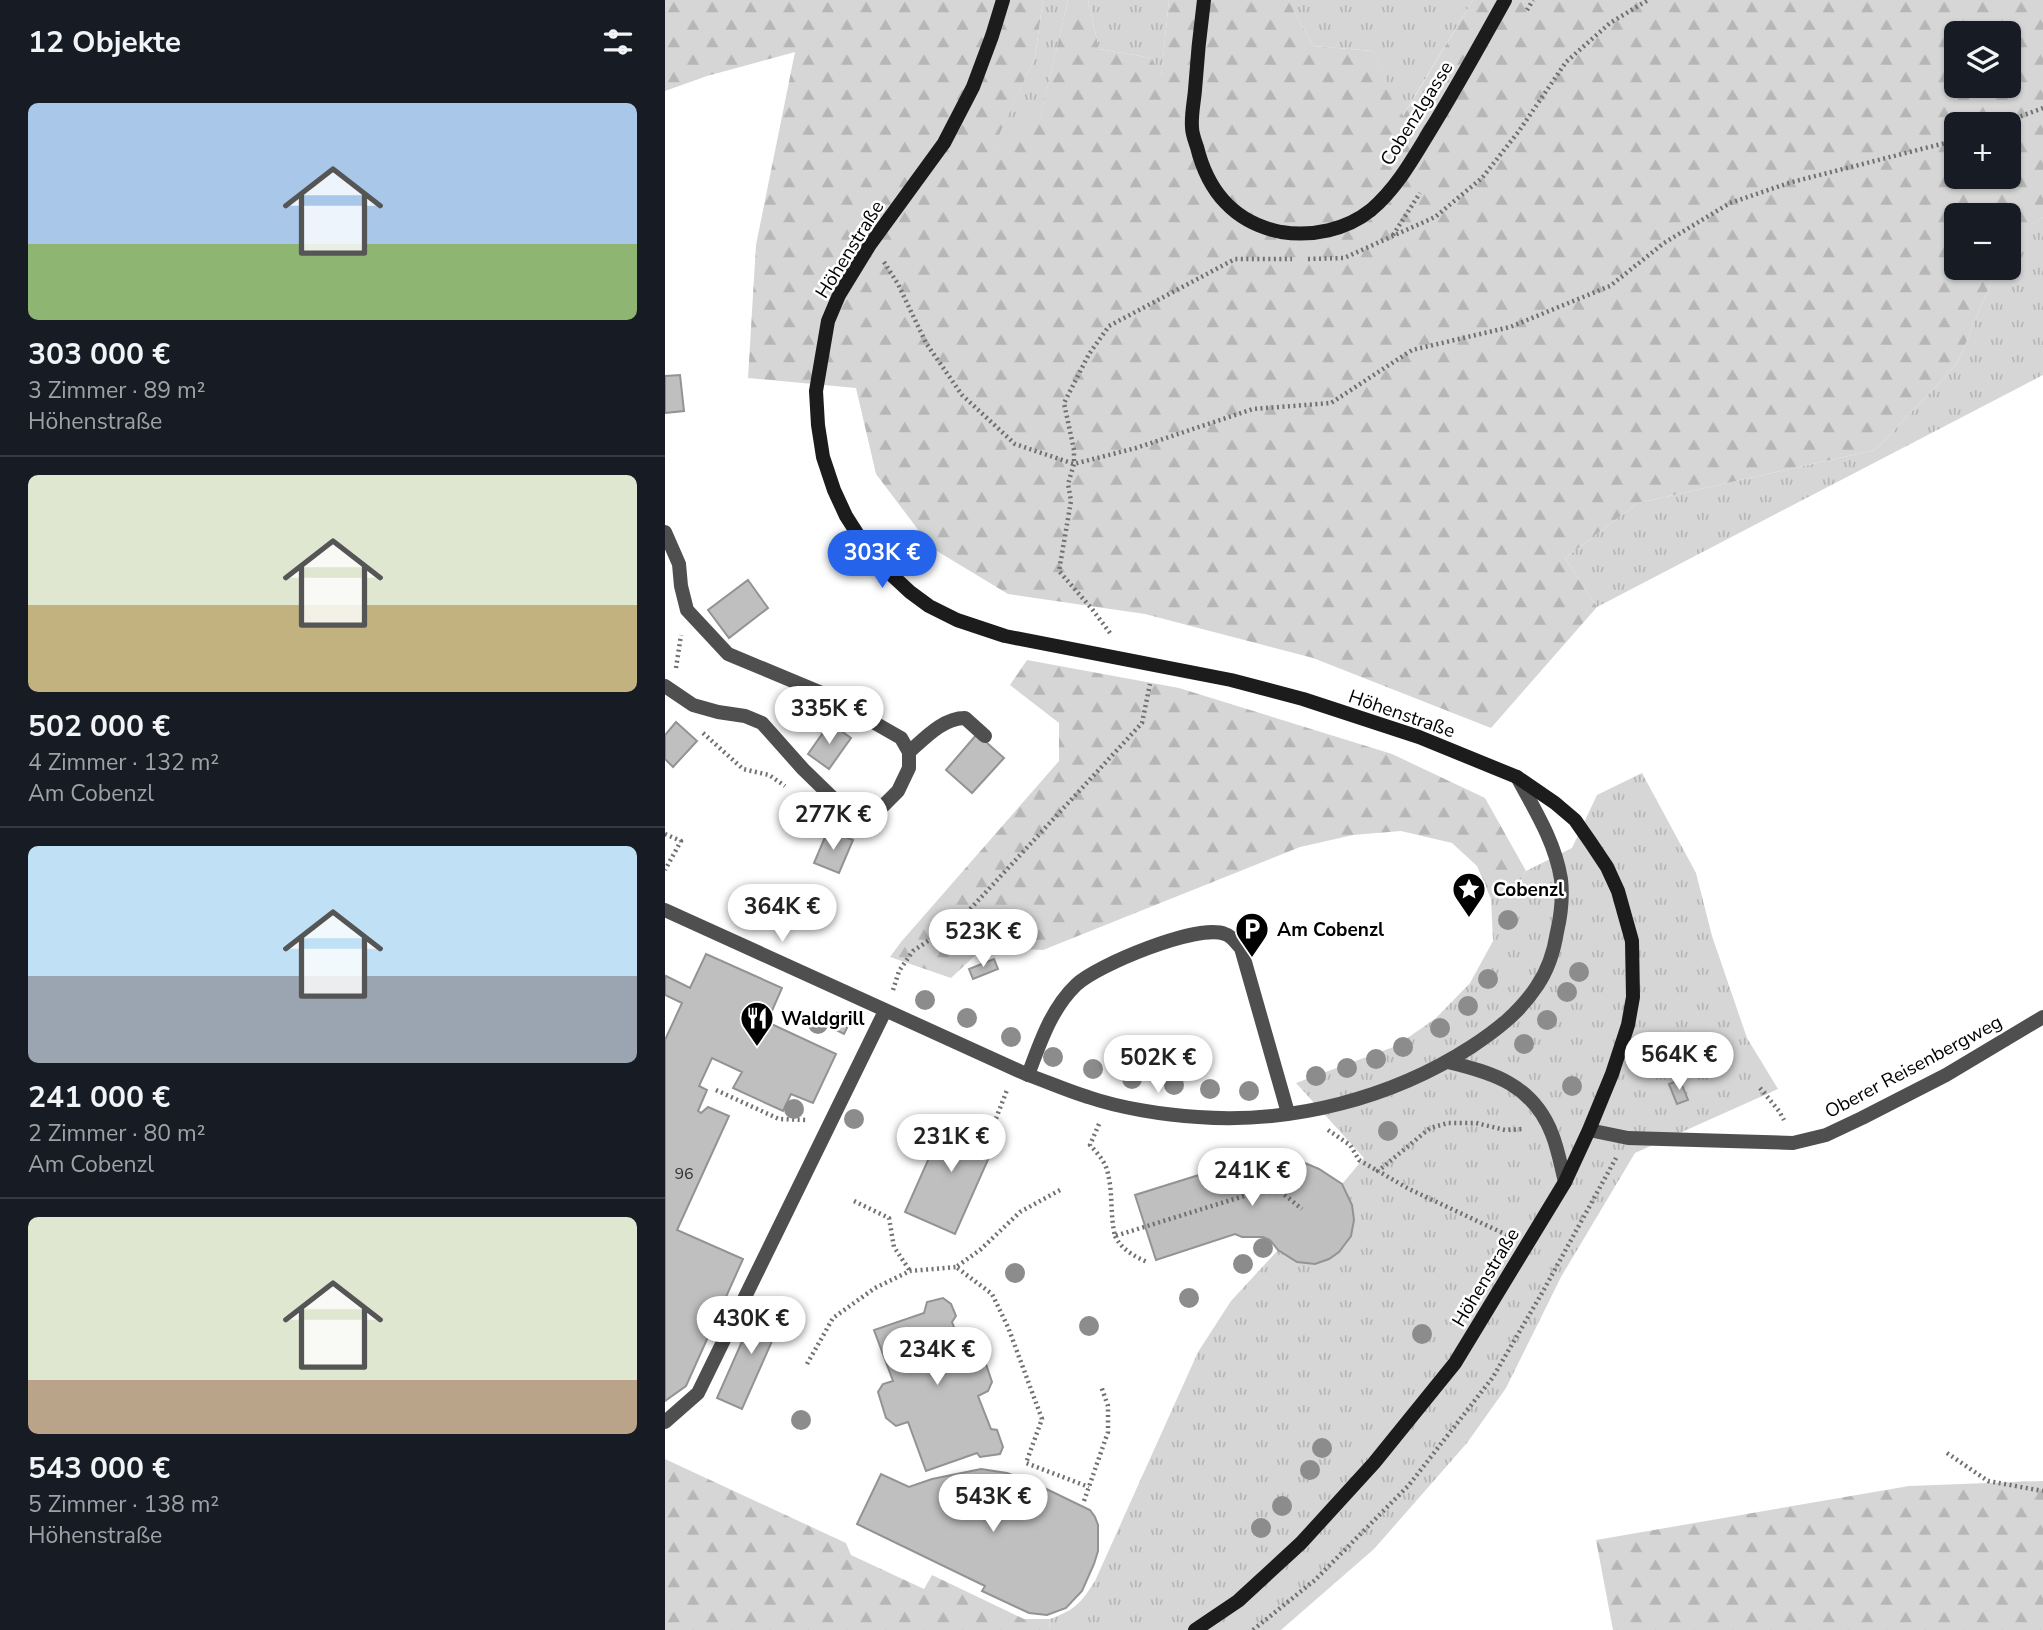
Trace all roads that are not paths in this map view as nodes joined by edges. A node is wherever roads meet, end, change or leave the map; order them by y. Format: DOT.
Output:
graph roads {
  1 [pos="1003,0"];
  2 [pos="1204,0"];
  3 [pos="1505,0"];
  4 [pos="665,532"];
  5 [pos="667,687"];
  6 [pos="985,736"];
  7 [pos="909,752"];
  8 [pos="1517,777"];
  9 [pos="665,910"];
  10 [pos="885,1011"];
  11 [pos="2043,1017"];
  12 [pos="1448,1062"];
  13 [pos="1028,1074"];
  14 [pos="1288,1113"];
  15 [pos="1589,1130"];
  16 [pos="1565,1182"];
  17 [pos="665,1422"];
  18 [pos="1195,1630"];
  1 -- 8 [label="street, Höhenstraße"];
  2 -- 3 [label="street, Cobenzlgasse"];
  4 -- 7 [label="street"];
  5 -- 7 [label="street"];
  6 -- 7 [label="street"];
  8 -- 12 [label="street"];
  8 -- 15 [label="street, Höhenstraße"];
  9 -- 10 [label="street"];
  10 -- 13 [label="street"];
  10 -- 17 [label="street"];
  11 -- 15 [label="street, Oberer Reisenbergweg"];
  12 -- 14 [label="street"];
  12 -- 16 [label="street"];
  13 -- 14 [label="street"];
  13 -- 14 [label="street"];
  15 -- 16 [label="street, Höhenstraße"];
  16 -- 18 [label="street, Höhenstraße"];
}
